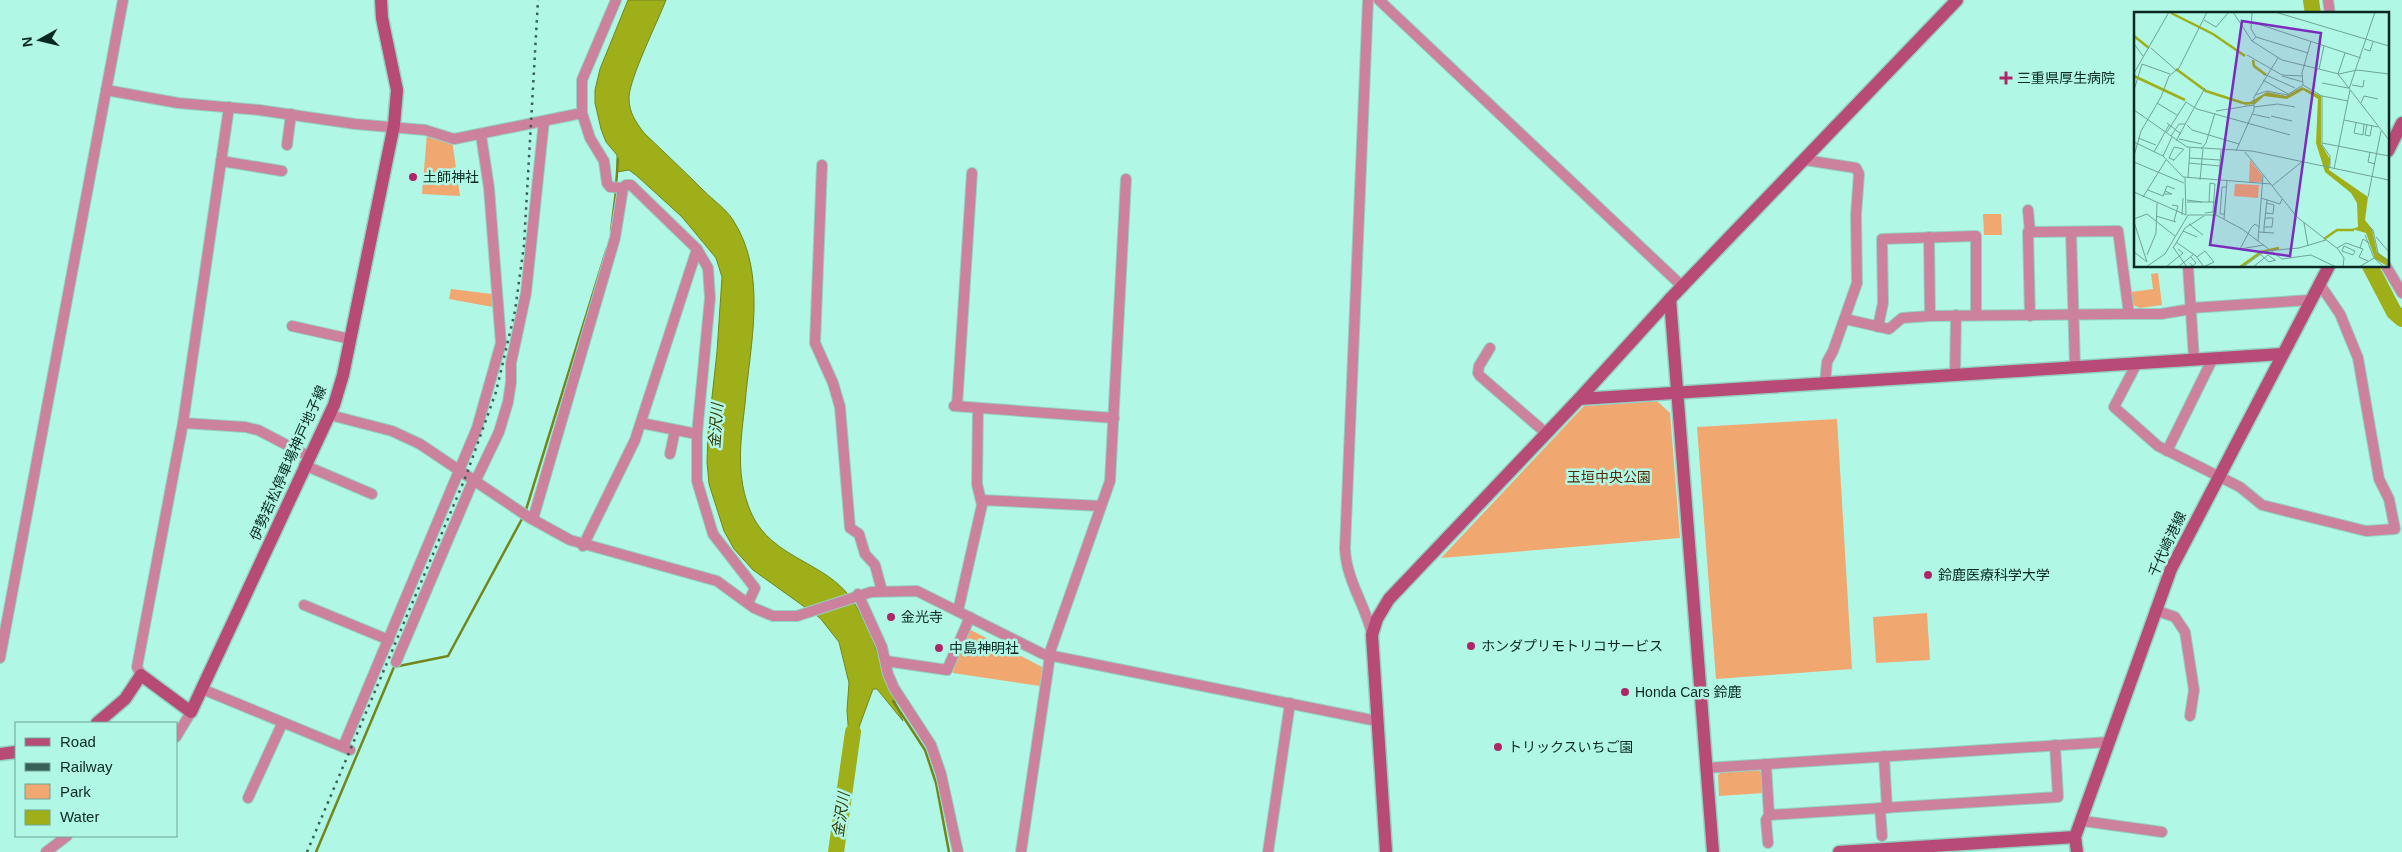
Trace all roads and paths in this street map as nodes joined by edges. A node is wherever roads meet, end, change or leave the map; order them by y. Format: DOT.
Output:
graph roads {
  1 [pos="123,0"];
  2 [pos="381,0"];
  3 [pos="616,0"];
  4 [pos="1368,0"];
  5 [pos="1379,0"];
  6 [pos="1957,0"];
  7 [pos="106,90"];
  8 [pos="229,107"];
  9 [pos="582,113"];
  10 [pos="291,114"];
  11 [pos="544,121"];
  12 [pos="2402,124"];
  13 [pos="393,129"];
  14 [pos="481,135"];
  15 [pos="287,145"];
  16 [pos="2390,147"];
  17 [pos="1805,160"];
  18 [pos="221,161"];
  19 [pos="822,165"];
  20 [pos="282,171"];
  21 [pos="972,173"];
  22 [pos="1126,179"];
  23 [pos="618,188"];
  24 [pos="2028,210"];
  25 [pos="2030,232"];
  26 [pos="2071,232"];
  27 [pos="1929,238"];
  28 [pos="698,249"];
  29 [pos="2188,268"];
  30 [pos="2328,268"];
  31 [pos="2387,268"];
  32 [pos="2319,283"];
  33 [pos="1682,287"];
  34 [pos="2402,293"];
  35 [pos="1670,299"];
  36 [pos="2310,300"];
  37 [pos="2191,308"];
  38 [pos="1976,314"];
  39 [pos="2129,314"];
  40 [pos="1956,315"];
  41 [pos="2073,315"];
  42 [pos="1930,316"];
  43 [pos="2030,316"];
  44 [pos="1845,319"];
  45 [pos="292,326"];
  46 [pos="1878,326"];
  47 [pos="350,339"];
  48 [pos="1490,348"];
  49 [pos="2282,354"];
  50 [pos="2213,358"];
  51 [pos="2194,359"];
  52 [pos="2137,363"];
  53 [pos="2075,367"];
  54 [pos="1955,376"];
  55 [pos="1825,383"];
  56 [pos="1676,393"];
  57 [pos="1579,399"];
  58 [pos="978,408"];
  59 [pos="330,415"];
  60 [pos="1114,418"];
  61 [pos="183,423"];
  62 [pos="641,423"];
  63 [pos="675,430"];
  64 [pos="697,434"];
  65 [pos="1546,434"];
  66 [pos="2167,451"];
  67 [pos="670,454"];
  68 [pos="306,461"];
  69 [pos="459,472"];
  70 [pos="2217,477"];
  71 [pos="474,481"];
  72 [pos="372,494"];
  73 [pos="981,500"];
  74 [pos="1101,506"];
  75 [pos="527,516"];
  76 [pos="583,546"];
  77 [pos="882,591"];
  78 [pos="858,594"];
  79 [pos="748,603"];
  80 [pos="304,605"];
  81 [pos="958,610"];
  82 [pos="2156,610"];
  83 [pos="970,618"];
  84 [pos="1372,635"];
  85 [pos="389,640"];
  86 [pos="1051,655"];
  87 [pos="0,658"];
  88 [pos="886,661"];
  89 [pos="396,662"];
  90 [pos="141,675"];
  91 [pos="202,689"];
  92 [pos="1290,703"];
  93 [pos="191,712"];
  94 [pos="2190,716"];
  95 [pos="99,722"];
  96 [pos="1377,722"];
  97 [pos="282,724"];
  98 [pos="178,734"];
  99 [pos="2108,742"];
  100 [pos="2055,745"];
  101 [pos="15,752"];
  102 [pos="0,754"];
  103 [pos="1884,756"];
  104 [pos="1766,764"];
  105 [pos="1706,768"];
  106 [pos="248,798"];
  107 [pos="1884,808"];
  108 [pos="1769,815"];
  109 [pos="2083,821"];
  110 [pos="2162,832"];
  111 [pos="1882,836"];
  112 [pos="66,837"];
  113 [pos="2076,837"];
  114 [pos="1768,843"];
  115 [pos="1943,849"];
  116 [pos="46,852"];
  117 [pos="958,852"];
  118 [pos="1021,852"];
  119 [pos="1268,852"];
  120 [pos="1386,852"];
  121 [pos="1713,852"];
  122 [pos="1840,852"];
  123 [pos="2077,852"];
  1 -- 7 [label="street"];
  2 -- 13 [label="street, 伊勢若松停車場神戸地子線"];
  3 -- 9 [label="street"];
  4 -- 84 [label="street"];
  5 -- 33 [label="street"];
  6 -- 17 [label="street"];
  7 -- 8 [label="street"];
  7 -- 87 [label="street"];
  8 -- 10 [label="street"];
  8 -- 18 [label="street"];
  9 -- 11 [label="street"];
  9 -- 23 [label="street"];
  10 -- 13 [label="street"];
  10 -- 15 [label="street"];
  11 -- 14 [label="street"];
  11 -- 71 [label="street"];
  12 -- 16 [label="street"];
  13 -- 14 [label="street"];
  13 -- 47 [label="street, 伊勢若松停車場神戸地子線"];
  14 -- 69 [label="street"];
  17 -- 33 [label="street"];
  17 -- 44 [label="street"];
  18 -- 20 [label="street"];
  18 -- 61 [label="street"];
  19 -- 77 [label="street"];
  21 -- 58 [label="street"];
  22 -- 60 [label="street"];
  23 -- 28 [label="street"];
  23 -- 75 [label="street"];
  24 -- 25 [label="street"];
  25 -- 26 [label="street"];
  25 -- 43 [label="street"];
  26 -- 39 [label="street"];
  26 -- 41 [label="street"];
  27 -- 38 [label="street"];
  27 -- 42 [label="street"];
  27 -- 46 [label="street"];
  28 -- 62 [label="street"];
  28 -- 64 [label="street"];
  29 -- 37 [label="street"];
  30 -- 32 [label="street, 千代崎港線"];
  31 -- 34 [label="street"];
  32 -- 36 [label="street, 千代崎港線"];
  32 -- 70 [label="street"];
  33 -- 35 [label="street"];
  35 -- 56 [label="street"];
  35 -- 57 [label="street"];
  36 -- 37 [label="street"];
  36 -- 49 [label="street, 千代崎港線"];
  37 -- 39 [label="street"];
  37 -- 51 [label="street"];
  38 -- 40 [label="street"];
  38 -- 43 [label="street"];
  39 -- 41 [label="street"];
  40 -- 42 [label="street"];
  40 -- 54 [label="street"];
  41 -- 43 [label="street"];
  41 -- 53 [label="street"];
  42 -- 46 [label="street"];
  44 -- 46 [label="street"];
  44 -- 55 [label="street"];
  45 -- 47 [label="street"];
  47 -- 59 [label="street, 伊勢若松停車場神戸地子線"];
  48 -- 65 [label="street"];
  49 -- 50 [label="street"];
  49 -- 70 [label="street, 千代崎港線"];
  50 -- 51 [label="street"];
  50 -- 66 [label="street"];
  51 -- 52 [label="street"];
  52 -- 53 [label="street"];
  52 -- 66 [label="street"];
  53 -- 54 [label="street"];
  54 -- 55 [label="street"];
  55 -- 56 [label="street"];
  56 -- 57 [label="street"];
  56 -- 105 [label="street"];
  57 -- 65 [label="street"];
  58 -- 60 [label="street"];
  58 -- 73 [label="street"];
  59 -- 68 [label="street, 伊勢若松停車場神戸地子線"];
  59 -- 69 [label="street"];
  60 -- 74 [label="street"];
  61 -- 68 [label="street"];
  61 -- 90 [label="street"];
  62 -- 63 [label="street"];
  62 -- 76 [label="street"];
  63 -- 64 [label="street"];
  63 -- 67 [label="street"];
  64 -- 79 [label="street"];
  65 -- 84 [label="street"];
  66 -- 70 [label="street"];
  68 -- 72 [label="street"];
  68 -- 91 [label="street, 伊勢若松停車場神戸地子線"];
  69 -- 71 [label="street"];
  69 -- 85 [label="street"];
  70 -- 82 [label="street, 千代崎港線"];
  71 -- 75 [label="street"];
  71 -- 89 [label="street"];
  73 -- 74 [label="street"];
  73 -- 81 [label="street"];
  74 -- 86 [label="street"];
  75 -- 76 [label="street"];
  76 -- 79 [label="street"];
  77 -- 78 [label="street"];
  77 -- 81 [label="street"];
  78 -- 79 [label="street"];
  78 -- 88 [label="street"];
  80 -- 85 [label="street"];
  81 -- 83 [label="street"];
  82 -- 94 [label="street"];
  82 -- 99 [label="street, 千代崎港線"];
  83 -- 86 [label="street"];
  83 -- 88 [label="street"];
  84 -- 96 [label="street"];
  85 -- 97 [label="street"];
  86 -- 92 [label="street"];
  86 -- 118 [label="street"];
  88 -- 117 [label="street"];
  90 -- 93 [label="street"];
  90 -- 95 [label="street"];
  91 -- 93 [label="street, 伊勢若松停車場神戸地子線"];
  91 -- 97 [label="street"];
  92 -- 96 [label="street"];
  92 -- 119 [label="street"];
  93 -- 98 [label="street"];
  96 -- 120 [label="street"];
  97 -- 106 [label="street"];
  99 -- 100 [label="street"];
  99 -- 109 [label="street, 千代崎港線"];
  100 -- 103 [label="street"];
  100 -- 107 [label="street"];
  101 -- 102 [label="street"];
  103 -- 104 [label="street"];
  103 -- 107 [label="street"];
  104 -- 105 [label="street"];
  104 -- 108 [label="street"];
  105 -- 121 [label="street"];
  107 -- 108 [label="street"];
  107 -- 111 [label="street"];
  108 -- 114 [label="street"];
  109 -- 110 [label="street"];
  109 -- 113 [label="street, 千代崎港線"];
  112 -- 116 [label="street"];
  113 -- 115 [label="street"];
  113 -- 123 [label="street, 千代崎港線"];
  115 -- 122 [label="street"];
}
